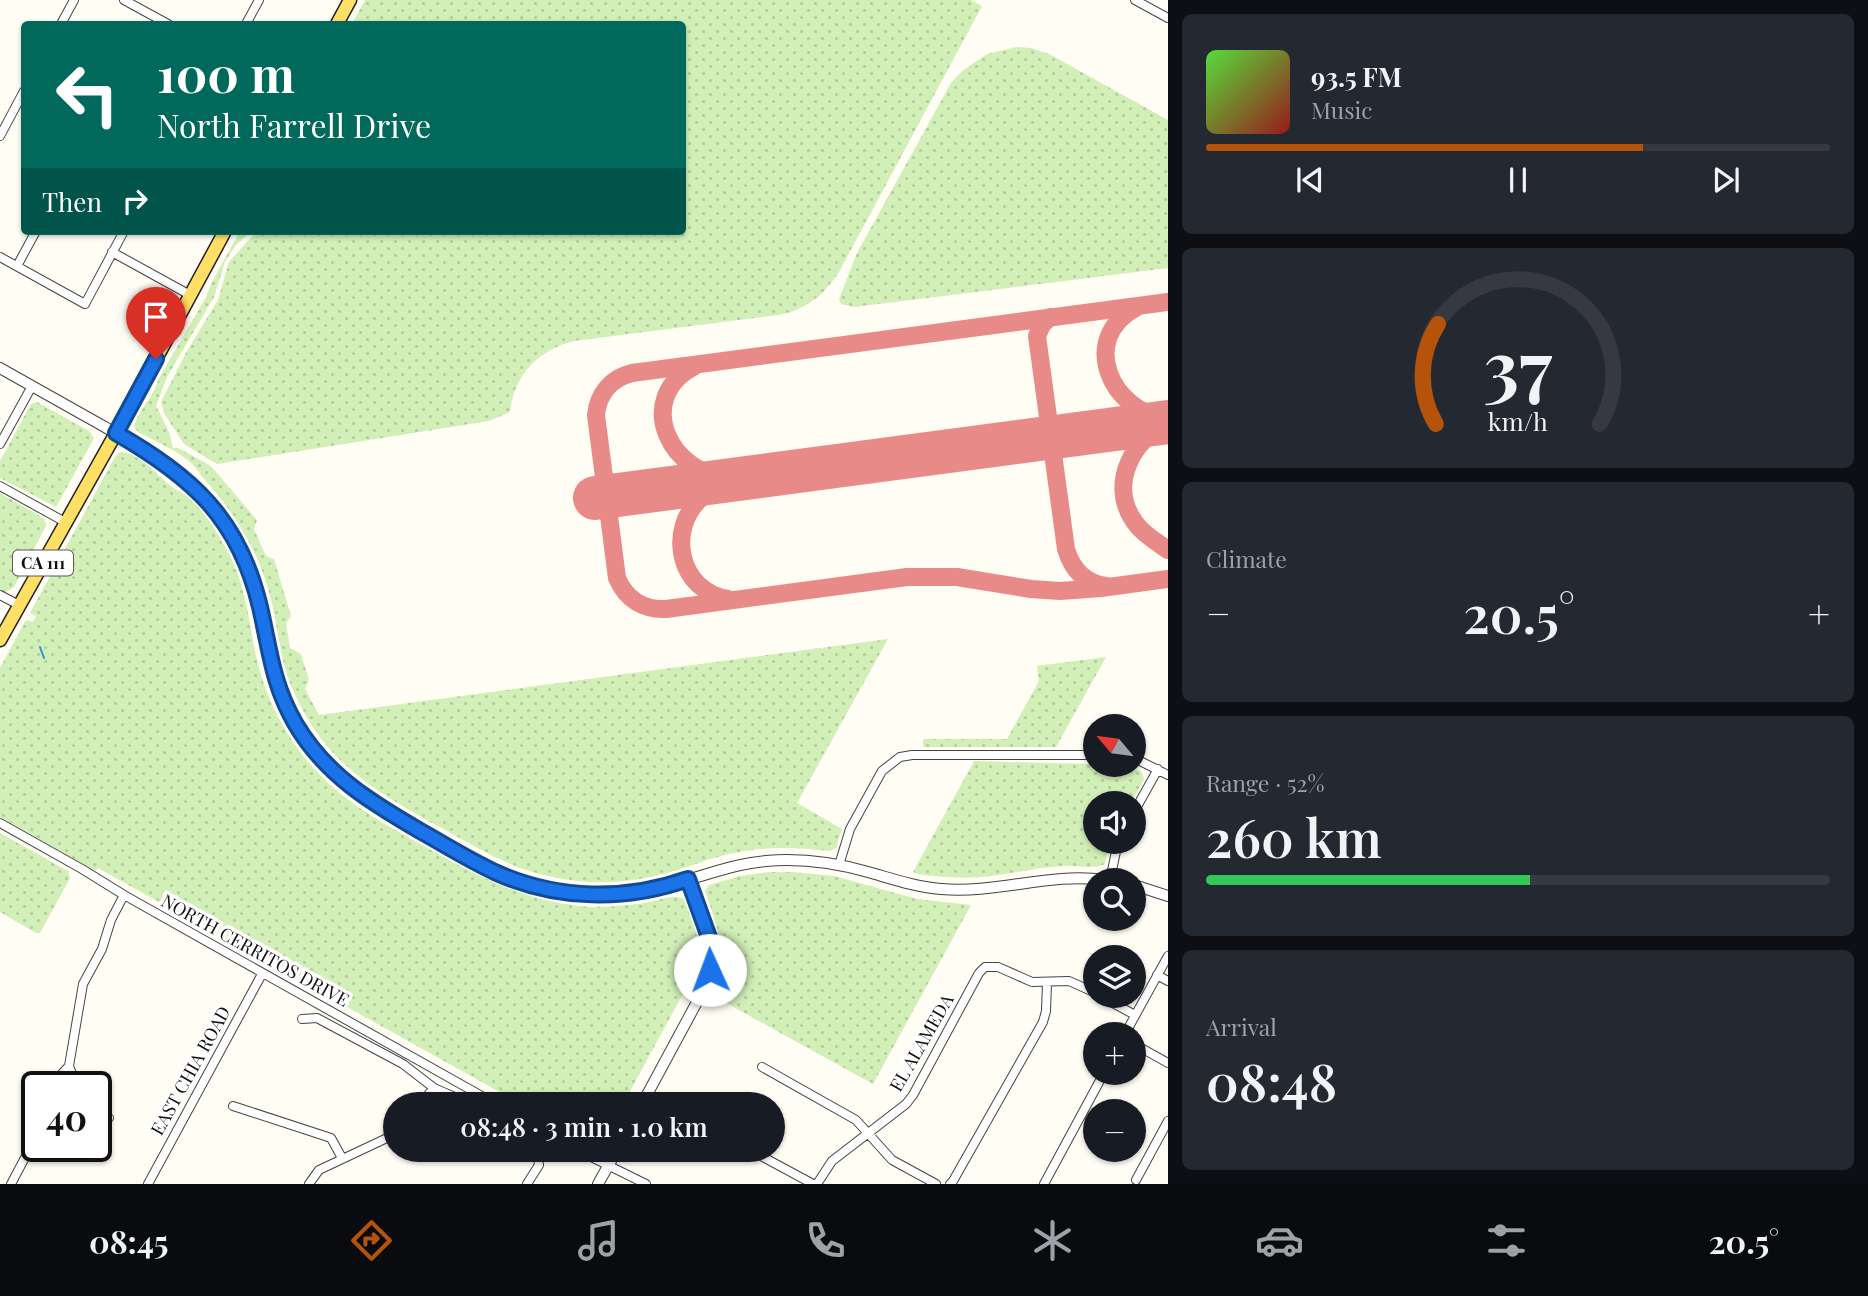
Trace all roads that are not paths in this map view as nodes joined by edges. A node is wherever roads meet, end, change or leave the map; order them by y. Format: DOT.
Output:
graph roads {
  1 [pos="74,0"];
  2 [pos="124,0"];
  3 [pos="259,0"];
  4 [pos="350,0"];
  5 [pos="1135,0"];
  6 [pos="1168,18"];
  7 [pos="63,21"];
  8 [pos="152,21"];
  9 [pos="248,21"];
  10 [pos="339,21"];
  11 [pos="21,97"];
  12 [pos="0,136"];
  13 [pos="34,235"];
  14 [pos="122,235"];
  15 [pos="223,235"];
  16 [pos="113,252"];
  17 [pos="0,257"];
  18 [pos="17,266"];
  19 [pos="190,295"];
  20 [pos="0,368"];
  21 [pos="32,386"];
  22 [pos="116,433"];
  23 [pos="0,444"];
  24 [pos="0,486"];
  25 [pos="65,522"];
  26 [pos="0,595"];
  27 [pos="19,605"];
  28 [pos="0,640"];
  29 [pos="1083,755"];
  30 [pos="1146,764"];
  31 [pos="1158,769"];
  32 [pos="1168,775"];
  33 [pos="1146,791"];
  34 [pos="0,823"];
  35 [pos="839,865"];
  36 [pos="1083,877"];
  37 [pos="688,879"];
  38 [pos="1146,889"];
  39 [pos="124,895"];
  40 [pos="1168,895"];
  41 [pos="1168,956"];
  42 [pos="262,974"];
  43 [pos="1157,975"];
  44 [pos="1168,981"];
  45 [pos="1047,983"];
  46 [pos="1083,987"];
  47 [pos="1122,1008"];
  48 [pos="1135,1015"];
  49 [pos="302,1019"];
  50 [pos="1131,1022"];
  51 [pos="1146,1051"];
  52 [pos="1168,1063"];
  53 [pos="69,1066"];
  54 [pos="762,1067"];
  55 [pos="64,1071"];
  56 [pos="71,1071"];
  57 [pos="1098,1085"];
  58 [pos="434,1088"];
  59 [pos="430,1092"];
  60 [pos="443,1092"];
  61 [pos="474,1092"];
  62 [pos="648,1092"];
  63 [pos="233,1106"];
  64 [pos="1168,1121"];
  65 [pos="868,1134"];
  66 [pos="383,1140"];
  67 [pos="342,1158"];
  68 [pos="23,1162"];
  69 [pos="539,1162"];
  70 [pos="603,1162"];
  71 [pos="611,1162"];
  72 [pos="773,1162"];
  73 [pos="609,1165"];
  74 [pos="1136,1180"];
  75 [pos="11,1184"];
  76 [pos="148,1184"];
  77 [pos="309,1184"];
  78 [pos="527,1184"];
  79 [pos="598,1184"];
  80 [pos="646,1184"];
  81 [pos="815,1184"];
  82 [pos="936,1184"];
  83 [pos="950,1184"];
  84 [pos="1044,1184"];
  1 -- 7 [label="street"];
  2 -- 8 [label="street"];
  3 -- 9 [label="street"];
  4 -- 10 [label="main road"];
  5 -- 6 [label="street"];
  11 -- 12 [label="street"];
  13 -- 18 [label="street"];
  14 -- 16 [label="street"];
  15 -- 19 [label="main road, CA 111"];
  16 -- 18 [label="street"];
  16 -- 19 [label="street"];
  17 -- 18 [label="street"];
  19 -- 22 [label="main road, CA 111"];
  20 -- 21 [label="street"];
  21 -- 22 [label="street"];
  21 -- 23 [label="street"];
  22 -- 25 [label="main road, CA 111"];
  22 -- 37 [label="street"];
  24 -- 25 [label="street"];
  25 -- 27 [label="main road, CA 111"];
  26 -- 27 [label="street"];
  27 -- 28 [label="main road, CA 111"];
  29 -- 35 [label="street"];
  30 -- 31 [label="street"];
  31 -- 32 [label="street"];
  31 -- 33 [label="street"];
  34 -- 39 [label="street, NORTH CERRITOS DRIVE"];
  35 -- 36 [label="street"];
  35 -- 37 [label="street"];
  37 -- 62 [label="street"];
  38 -- 40 [label="street"];
  39 -- 42 [label="street, NORTH CERRITOS DRIVE"];
  39 -- 53 [label="street"];
  41 -- 43 [label="street"];
  42 -- 61 [label="street, NORTH CERRITOS DRIVE"];
  42 -- 76 [label="street, EAST CHIA ROAD"];
  43 -- 44 [label="street"];
  43 -- 48 [label="street"];
  45 -- 46 [label="street"];
  45 -- 65 [label="street, EL ALAMEDA"];
  45 -- 83 [label="street"];
  47 -- 48 [label="street"];
  48 -- 50 [label="street"];
  49 -- 58 [label="street"];
  51 -- 52 [label="street"];
  53 -- 55 [label="street"];
  53 -- 56 [label="street"];
  54 -- 65 [label="street"];
  57 -- 84 [label="street"];
  58 -- 59 [label="street"];
  58 -- 60 [label="street"];
  63 -- 67 [label="street"];
  64 -- 74 [label="street"];
  65 -- 81 [label="street, EL ALAMEDA"];
  65 -- 82 [label="street"];
  66 -- 67 [label="street"];
  67 -- 77 [label="street"];
  68 -- 75 [label="street"];
  69 -- 78 [label="street"];
  70 -- 73 [label="street"];
  71 -- 73 [label="street"];
  72 -- 81 [label="street"];
  73 -- 79 [label="street"];
  73 -- 80 [label="street"];
}
